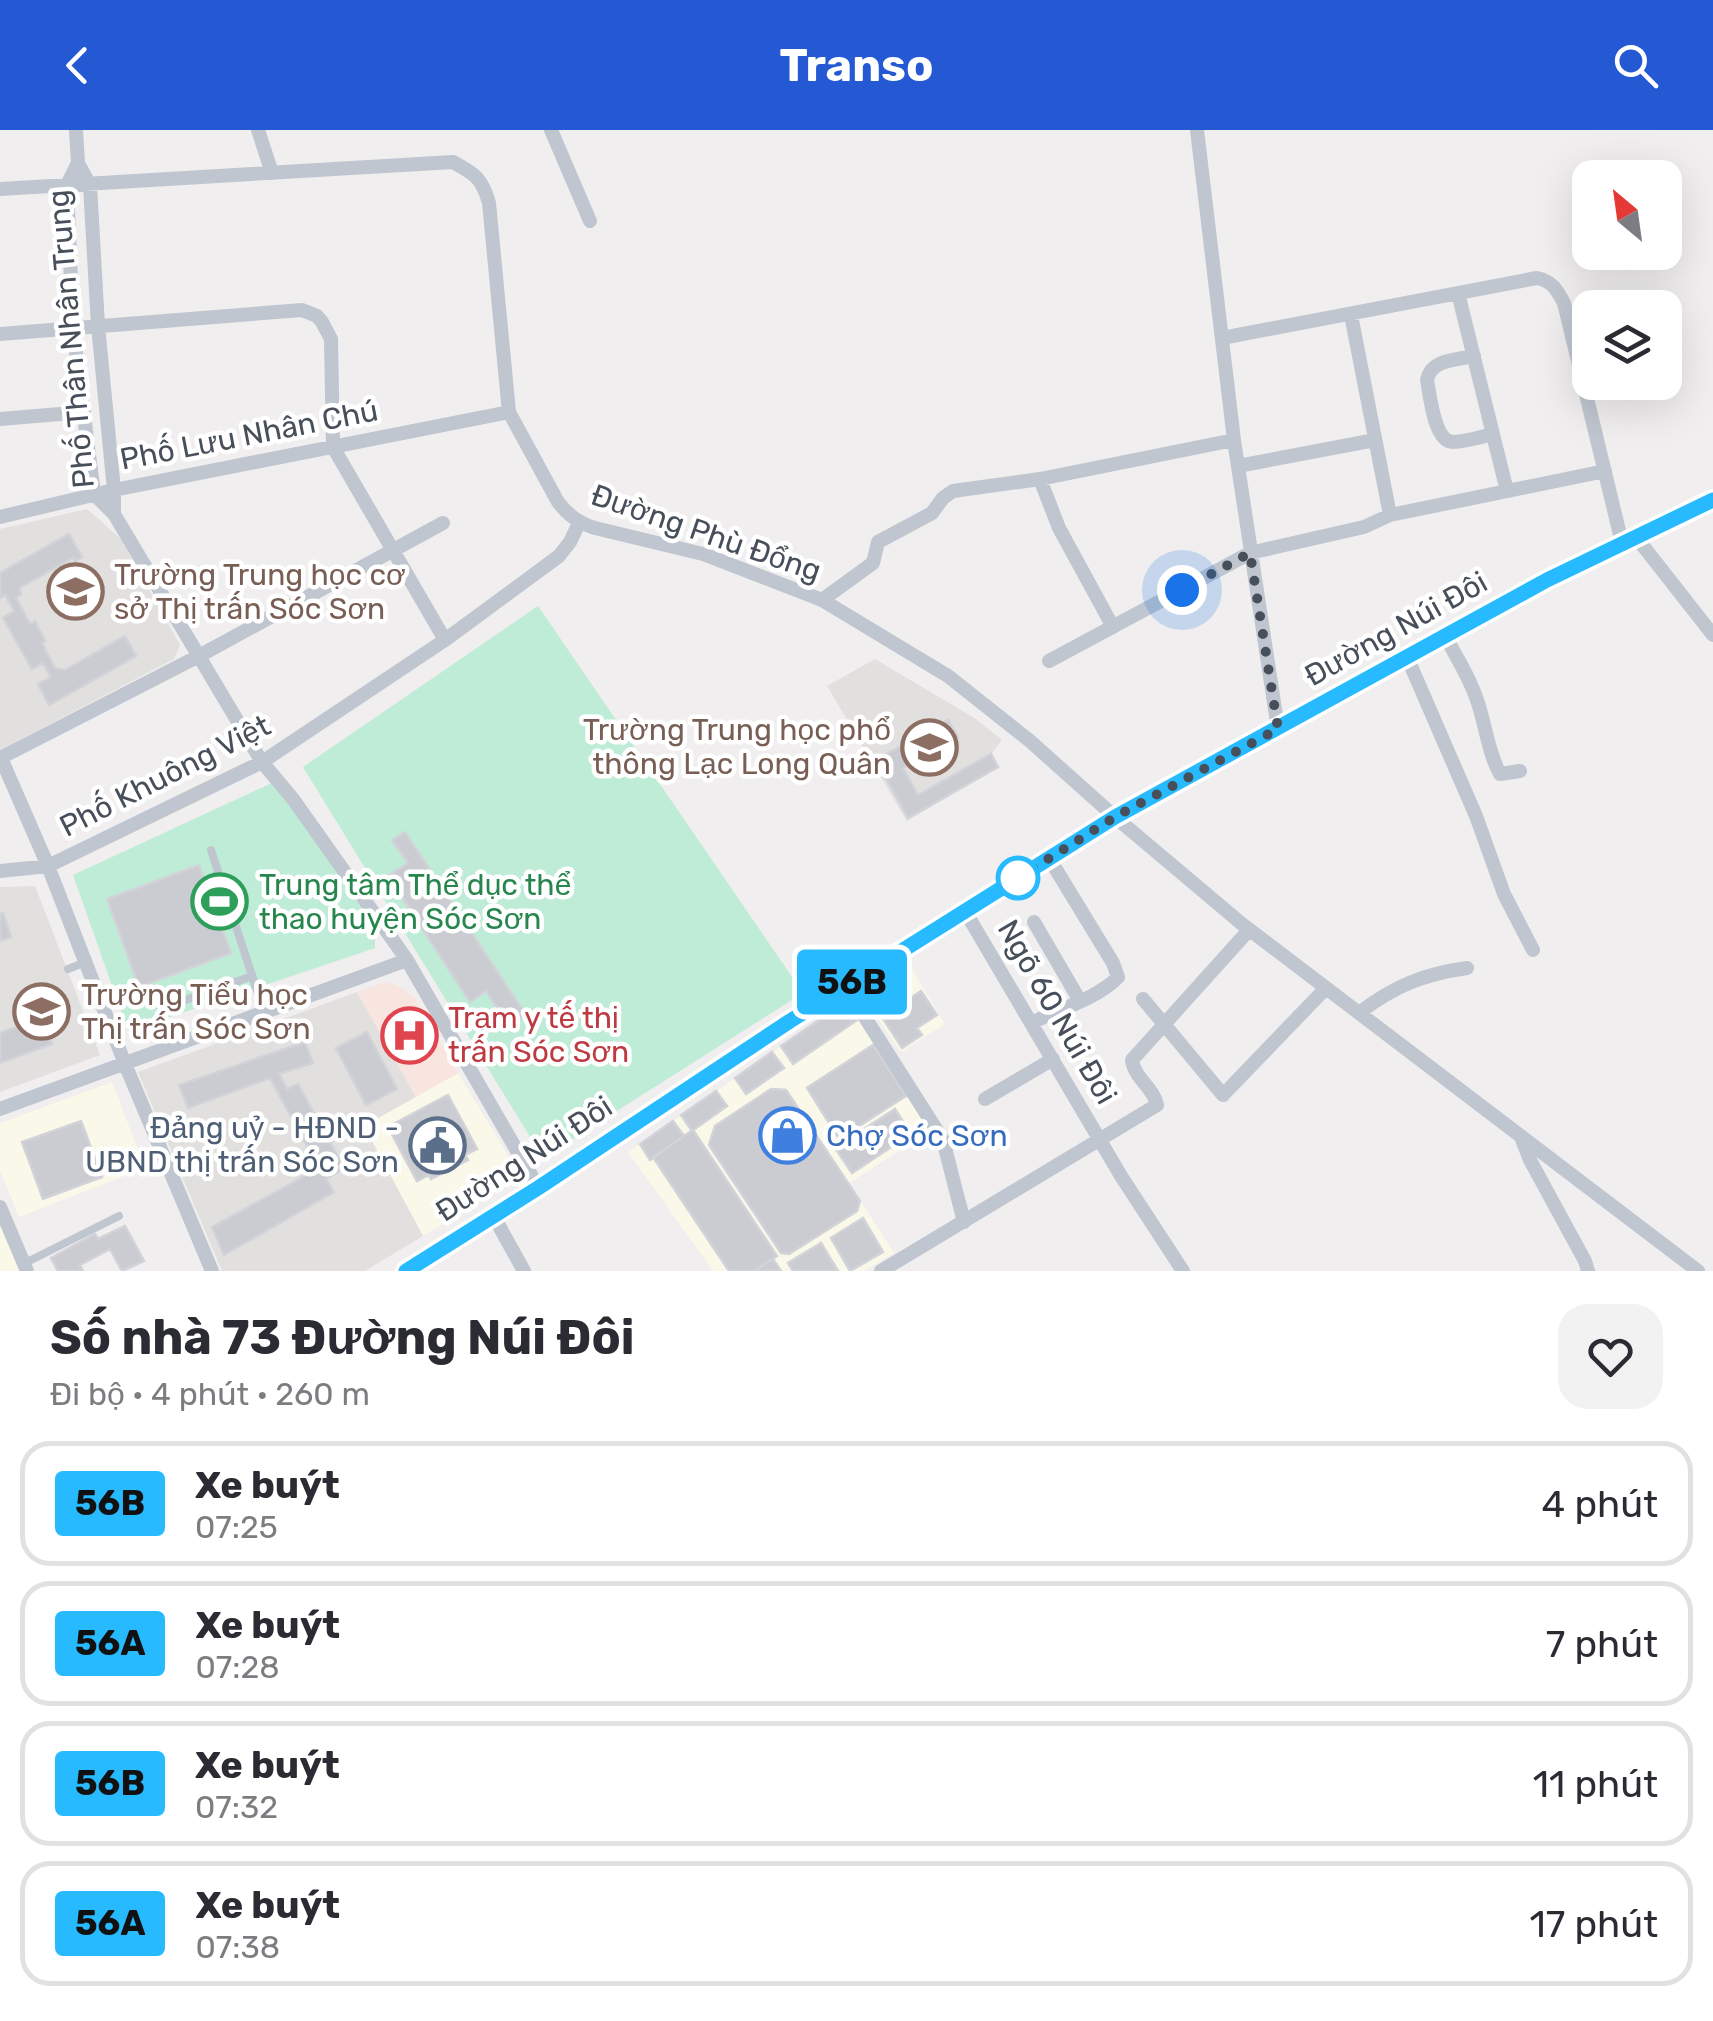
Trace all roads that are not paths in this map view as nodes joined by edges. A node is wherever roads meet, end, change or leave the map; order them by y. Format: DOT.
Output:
graph roads {
  1 [pos="76,130"];
  2 [pos="258,130"];
  3 [pos="551,130"];
  4 [pos="1197,130"];
  5 [pos="78,163"];
  6 [pos="272,173"];
  7 [pos="67,185"];
  8 [pos="90,185"];
  9 [pos="0,189"];
  10 [pos="590,221"];
  11 [pos="1458,293"];
  12 [pos="1350,315"];
  13 [pos="98,326"];
  14 [pos="74,329"];
  15 [pos="0,334"];
  16 [pos="1222,338"];
  17 [pos="1474,356"];
  18 [pos="84,412"];
  19 [pos="509,412"];
  20 [pos="0,420"];
  21 [pos="1493,434"];
  22 [pos="1234,440"];
  23 [pos="1375,440"];
  24 [pos="333,447"];
  25 [pos="1238,466"];
  26 [pos="1605,471"];
  27 [pos="1040,479"];
  28 [pos="114,490"];
  29 [pos="1506,491"];
  30 [pos="94,494"];
  31 [pos="1713,500"];
  32 [pos="114,514"];
  33 [pos="1390,515"];
  34 [pos="0,517"];
  35 [pos="443,523"];
  36 [pos="579,523"];
  37 [pos="1629,540"];
  38 [pos="393,551"];
  39 [pos="1250,553"];
  40 [pos="822,600"];
  41 [pos="1113,626"];
  42 [pos="1711,630"];
  43 [pos="1446,636"];
  44 [pos="444,640"];
  45 [pos="198,657"];
  46 [pos="1406,657"];
  47 [pos="1049,661"];
  48 [pos="1278,729"];
  49 [pos="0,758"];
  50 [pos="262,762"];
  51 [pos="1520,771"];
  52 [pos="1115,817"];
  53 [pos="211,850"];
  54 [pos="1049,858"];
  55 [pos="48,866"];
  56 [pos="0,871"];
  57 [pos="965,911"];
  58 [pos="1034,922"];
  59 [pos="1249,930"];
  60 [pos="1533,950"];
  61 [pos="407,960"];
  62 [pos="86,962"];
  63 [pos="1468,968"];
  64 [pos="68,970"];
  65 [pos="252,976"];
  66 [pos="844,986"];
  67 [pos="1326,988"];
  68 [pos="1143,998"];
  69 [pos="1080,1001"];
  70 [pos="264,1012"];
  71 [pos="1359,1013"];
  72 [pos="1032,1023"];
  73 [pos="1164,1023"];
  74 [pos="168,1047"];
  75 [pos="1053,1059"];
  76 [pos="125,1064"];
  77 [pos="985,1099"];
  78 [pos="0,1109"];
  79 [pos="1521,1136"];
  80 [pos="1100,1141"];
  81 [pos="538,1188"];
  82 [pos="0,1207"];
  83 [pos="120,1216"];
  84 [pos="493,1216"];
  85 [pos="964,1222"];
  86 [pos="25,1268"];
  87 [pos="212,1271"];
  88 [pos="406,1271"];
  89 [pos="524,1271"];
  90 [pos="881,1271"];
  91 [pos="1183,1271"];
  92 [pos="1588,1271"];
  93 [pos="1698,1271"];
  1 -- 5 [label="street"];
  2 -- 6 [label="street"];
  3 -- 10 [label="street"];
  4 -- 16 [label="street"];
  5 -- 7 [label="street, Phố Thân Nhân Trung"];
  5 -- 8 [label="street, Phố Thân Nhân Trung"];
  6 -- 8 [label="street, Đường Phù Đổng"];
  6 -- 19 [label="street, Đường Phù Đổng"];
  7 -- 8 [label="street, Đường Phù Đổng"];
  7 -- 9 [label="street, Đường Phù Đổng"];
  7 -- 14 [label="street, Phố Thân Nhân Trung"];
  8 -- 13 [label="street, Phố Thân Nhân Trung"];
  11 -- 12 [label="street"];
  11 -- 17 [label="street"];
  11 -- 26 [label="street"];
  12 -- 16 [label="street"];
  12 -- 23 [label="street"];
  13 -- 14 [label="street"];
  13 -- 24 [label="street"];
  13 -- 28 [label="street, Phố Thân Nhân Trung"];
  14 -- 15 [label="street"];
  14 -- 18 [label="street, Phố Thân Nhân Trung"];
  16 -- 22 [label="street"];
  17 -- 21 [label="street"];
  17 -- 21 [label="street"];
  18 -- 20 [label="street"];
  18 -- 30 [label="street, Phố Thân Nhân Trung"];
  19 -- 24 [label="street, Phố Lưu Nhân Chú"];
  19 -- 36 [label="street, Đường Phù Đổng"];
  21 -- 29 [label="street"];
  22 -- 25 [label="street"];
  22 -- 27 [label="street"];
  23 -- 25 [label="street"];
  23 -- 33 [label="street"];
  24 -- 28 [label="street, Phố Lưu Nhân Chú"];
  24 -- 38 [label="street"];
  25 -- 39 [label="street"];
  26 -- 29 [label="street"];
  26 -- 37 [label="street"];
  27 -- 40 [label="street"];
  27 -- 41 [label="street"];
  28 -- 30 [label="street, Phố Lưu Nhân Chú"];
  28 -- 32 [label="street, Phố Thân Nhân Trung"];
  29 -- 33 [label="street"];
  30 -- 32 [label="street, Phố Thân Nhân Trung"];
  30 -- 34 [label="street, Phố Lưu Nhân Chú"];
  31 -- 37 [label="main road, Đường Núi Đôi"];
  32 -- 45 [label="street, Phố Thân Nhân Trung"];
  33 -- 39 [label="street"];
  35 -- 38 [label="street"];
  36 -- 40 [label="street, Đường Phù Đổng"];
  36 -- 44 [label="street, Phố Khuông Việt"];
  37 -- 42 [label="street"];
  37 -- 43 [label="main road, Đường Núi Đôi"];
  38 -- 44 [label="street"];
  38 -- 45 [label="street"];
  39 -- 41 [label="street"];
  39 -- 48 [label="street"];
  40 -- 52 [label="street, Đường Phù Đổng"];
  41 -- 47 [label="street"];
  43 -- 46 [label="main road, Đường Núi Đôi"];
  43 -- 51 [label="street"];
  44 -- 50 [label="street, Phố Khuông Việt"];
  45 -- 49 [label="street"];
  45 -- 50 [label="street, Phố Thân Nhân Trung"];
  46 -- 48 [label="main road, Đường Núi Đôi"];
  46 -- 60 [label="street"];
  48 -- 52 [label="main road, Đường Núi Đôi"];
  49 -- 55 [label="street"];
  50 -- 55 [label="street, Phố Khuông Việt"];
  50 -- 61 [label="street, Phố Thân Nhân Trung"];
  52 -- 54 [label="main road, Đường Núi Đôi"];
  52 -- 59 [label="street, Đường Phù Đổng"];
  53 -- 65 [label="lane"];
  54 -- 57 [label="main road, Đường Núi Đôi"];
  54 -- 69 [label="street"];
  55 -- 56 [label="street, Phố Khuông Việt"];
  55 -- 62 [label="street"];
  57 -- 66 [label="main road, Đường Núi Đôi"];
  57 -- 72 [label="street, Ngõ 60 Núi Đôi"];
  58 -- 69 [label="street"];
  59 -- 67 [label="street, Đường Phù Đổng"];
  59 -- 73 [label="street"];
  61 -- 70 [label="street"];
  61 -- 81 [label="street, Phố Thân Nhân Trung"];
  62 -- 64 [label="lane"];
  62 -- 76 [label="street"];
  63 -- 71 [label="street"];
  65 -- 70 [label="lane"];
  65 -- 74 [label="lane"];
  66 -- 81 [label="main road, Đường Núi Đôi"];
  66 -- 85 [label="street"];
  67 -- 71 [label="street, Đường Phù Đổng"];
  67 -- 73 [label="street"];
  68 -- 73 [label="street"];
  69 -- 72 [label="street"];
  70 -- 74 [label="street"];
  71 -- 79 [label="street, Đường Phù Đổng"];
  72 -- 75 [label="street, Ngõ 60 Núi Đôi"];
  73 -- 80 [label="street"];
  74 -- 76 [label="street"];
  75 -- 77 [label="street"];
  75 -- 80 [label="street, Ngõ 60 Núi Đôi"];
  76 -- 78 [label="street"];
  76 -- 87 [label="street"];
  79 -- 92 [label="street"];
  79 -- 93 [label="street, Đường Phù Đổng"];
  80 -- 85 [label="street"];
  80 -- 91 [label="street, Ngõ 60 Núi Đôi"];
  81 -- 84 [label="main road, Đường Núi Đôi"];
  82 -- 86 [label="street"];
  83 -- 86 [label="lane"];
  84 -- 88 [label="main road, Đường Núi Đôi"];
  84 -- 89 [label="street"];
  85 -- 90 [label="street"];
}
